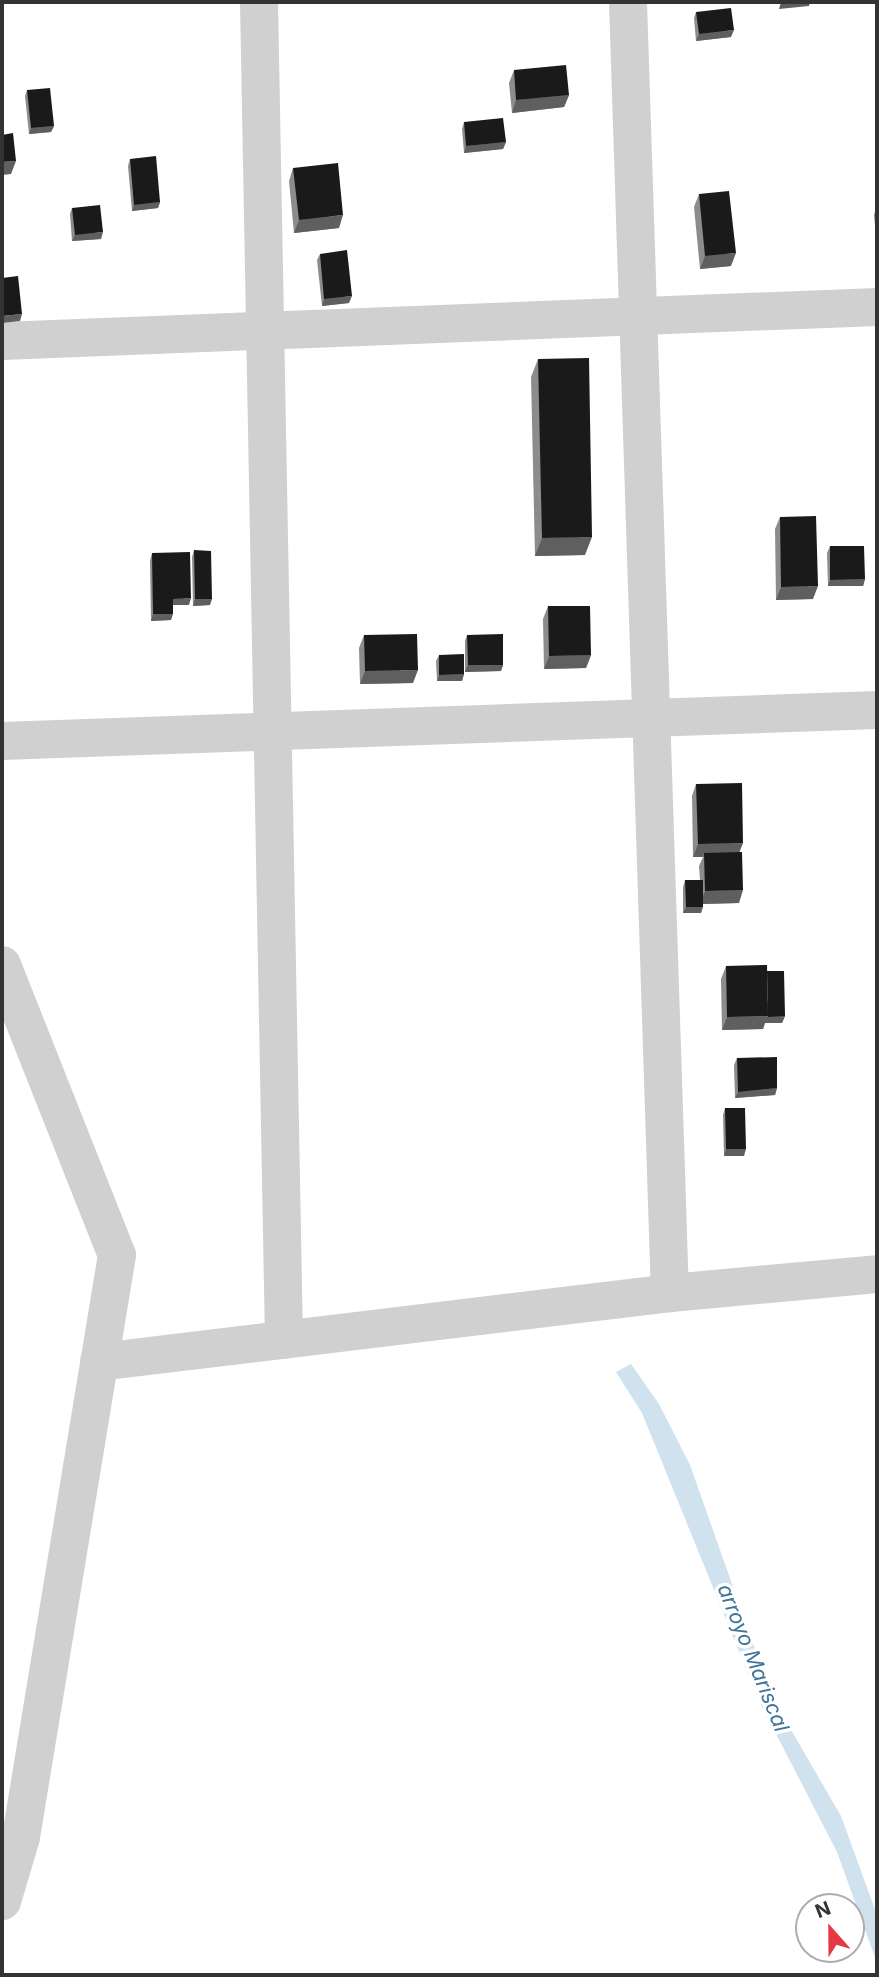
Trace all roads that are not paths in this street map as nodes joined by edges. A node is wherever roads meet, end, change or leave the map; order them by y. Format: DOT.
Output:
graph roads {
  1 [pos="259,2"];
  2 [pos="628,2"];
  3 [pos="877,307"];
  4 [pos="638,316"];
  5 [pos="265,331"];
  6 [pos="2,341"];
  7 [pos="877,710"];
  8 [pos="651,718"];
  9 [pos="273,732"];
  10 [pos="2,741"];
  11 [pos="2,965"];
  12 [pos="877,1274"];
  13 [pos="670,1293"];
  14 [pos="284,1340"];
  15 [pos="99,1362"];
  16 [pos="11,1837"];
  17 [pos="2,1901"];
  1 -- 5 [label="street"];
  2 -- 4 [label="street"];
  3 -- 4 [label="street"];
  4 -- 5 [label="street"];
  4 -- 8 [label="street"];
  5 -- 6 [label="street"];
  5 -- 9 [label="street"];
  7 -- 8 [label="street"];
  8 -- 9 [label="street"];
  8 -- 13 [label="street"];
  9 -- 10 [label="street"];
  9 -- 14 [label="street"];
  11 -- 15 [label="street"];
  12 -- 13 [label="street"];
  13 -- 14 [label="street"];
  14 -- 15 [label="street"];
  15 -- 16 [label="street"];
  16 -- 17 [label="street"];
}
